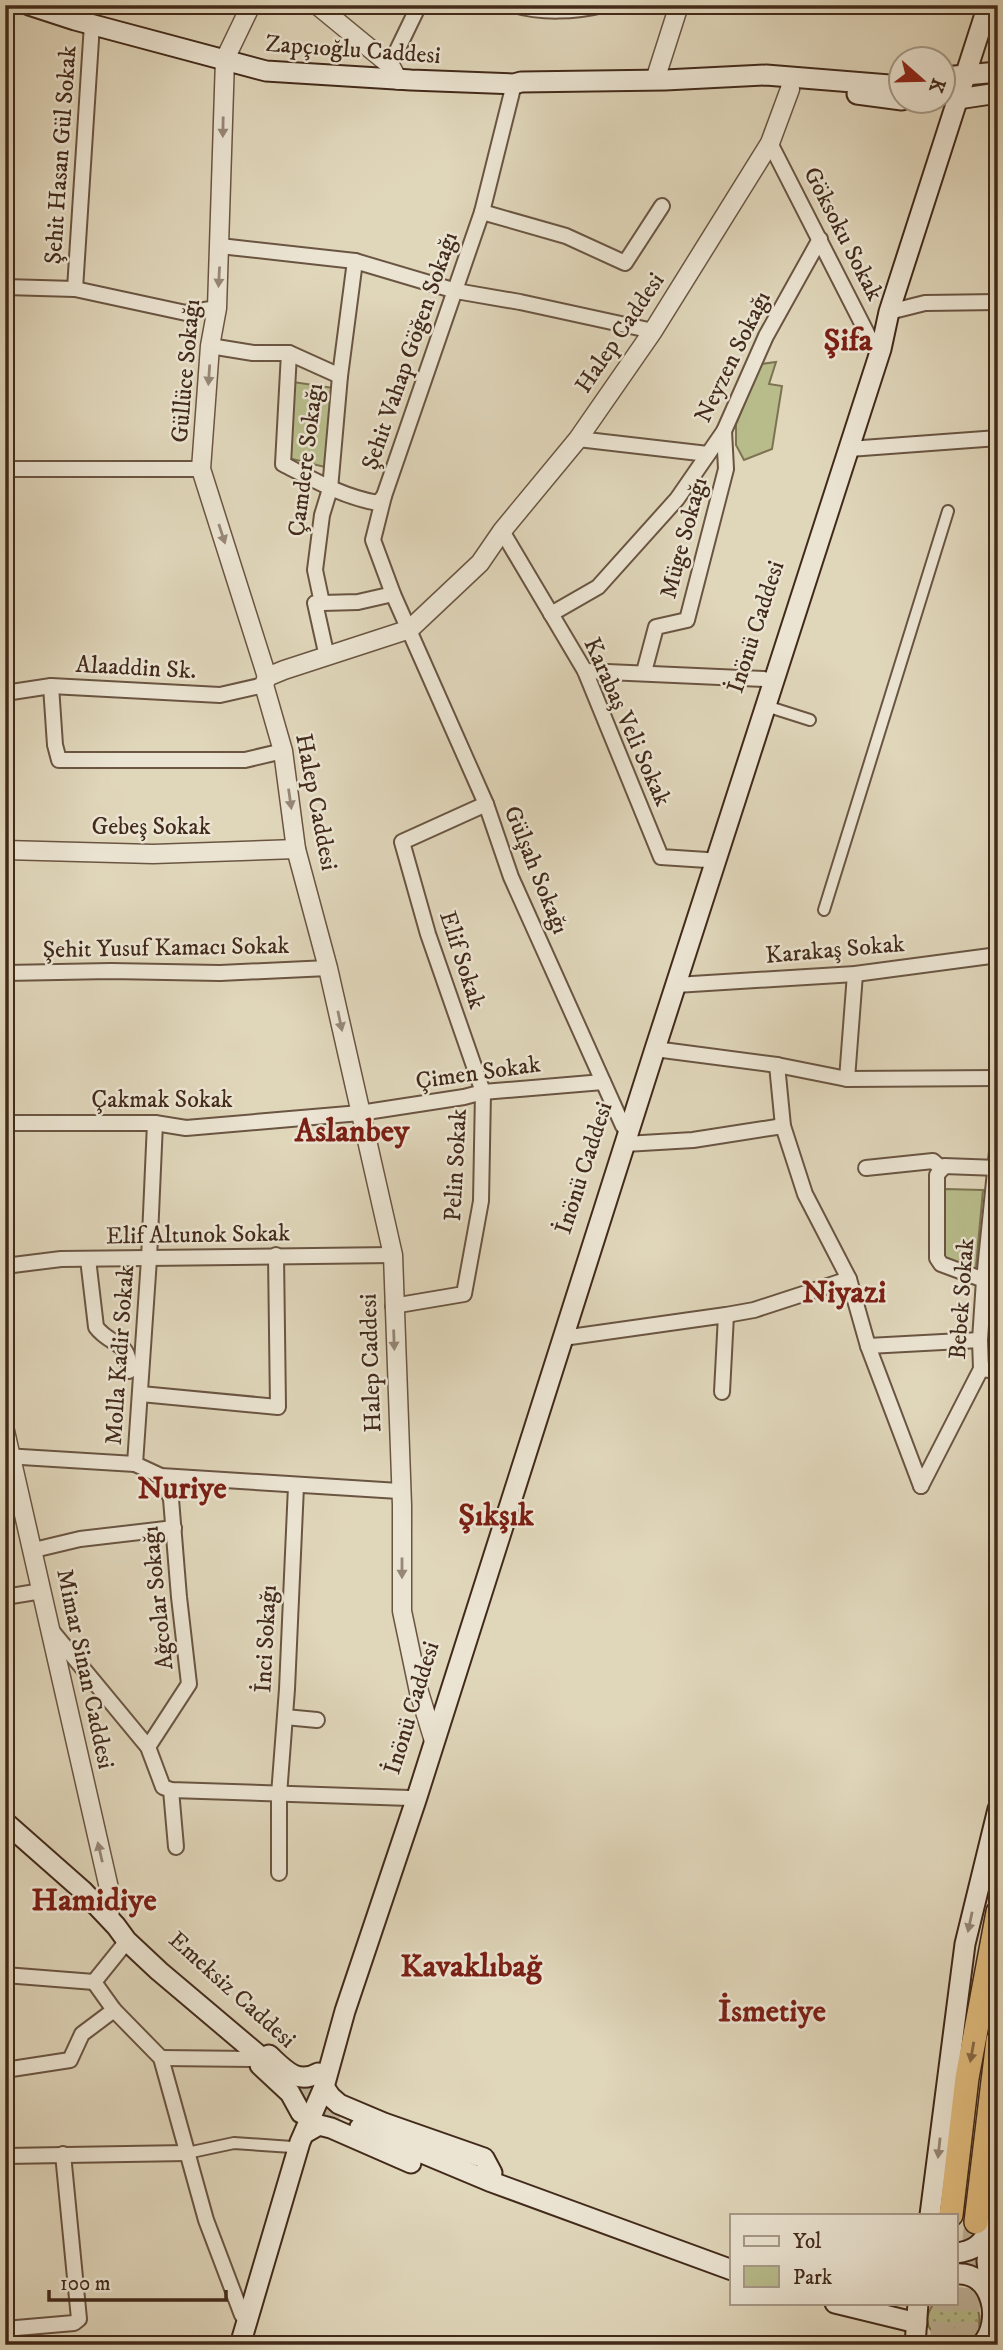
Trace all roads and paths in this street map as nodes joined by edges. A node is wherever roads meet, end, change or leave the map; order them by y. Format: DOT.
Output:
graph roads {
  1 [pos="29,5"];
  2 [pos="251,5"];
  3 [pos="317,5"];
  4 [pos="419,5"];
  5 [pos="514,5"];
  6 [pos="602,5"];
  7 [pos="679,5"];
  8 [pos="981,5"];
  9 [pos="988,5"];
  10 [pos="92,24"];
  11 [pos="225,59"];
  12 [pos="958,71"];
  13 [pos="394,72"];
  14 [pos="958,72"];
  15 [pos="998,72"];
  16 [pos="888,76"];
  17 [pos="958,77"];
  18 [pos="764,79"];
  19 [pos="655,80"];
  20 [pos="514,84"];
  21 [pos="888,85"];
  22 [pos="790,89"];
  23 [pos="998,93"];
  24 [pos="888,98"];
  25 [pos="958,99"];
  26 [pos="945,116"];
  27 [pos="945,116"];
  28 [pos="770,143"];
  29 [pos="662,206"];
  30 [pos="482,212"];
  31 [pos="820,239"];
  32 [pos="220,246"];
  33 [pos="355,261"];
  34 [pos="5,287"];
  35 [pos="75,289"];
  36 [pos="456,291"];
  37 [pos="997,301"];
  38 [pos="217,307"];
  39 [pos="889,312"];
  40 [pos="653,331"];
  41 [pos="211,346"];
  42 [pos="874,346"];
  43 [pos="289,353"];
  44 [pos="340,376"];
  45 [pos="724,432"];
  46 [pos="998,438"];
  47 [pos="578,439"];
  48 [pos="849,449"];
  49 [pos="708,454"];
  50 [pos="5,469"];
  51 [pos="201,469"];
  52 [pos="330,489"];
  53 [pos="384,496"];
  54 [pos="948,511"];
  55 [pos="502,531"];
  56 [pos="393,594"];
  57 [pos="322,603"];
  58 [pos="551,614"];
  59 [pos="410,629"];
  60 [pos="327,657"];
  61 [pos="585,671"];
  62 [pos="645,672"];
  63 [pos="764,678"];
  64 [pos="266,681"];
  65 [pos="51,686"];
  66 [pos="5,693"];
  67 [pos="766,706"];
  68 [pos="810,720"];
  69 [pos="283,751"];
  70 [pos="486,804"];
  71 [pos="296,849"];
  72 [pos="5,850"];
  73 [pos="707,860"];
  74 [pos="824,910"];
  75 [pos="998,955"];
  76 [pos="328,968"];
  77 [pos="5,973"];
  78 [pos="855,974"];
  79 [pos="676,985"];
  80 [pos="655,1049"];
  81 [pos="778,1065"];
  82 [pos="998,1077"];
  83 [pos="847,1079"];
  84 [pos="603,1082"];
  85 [pos="483,1092"];
  86 [pos="360,1113"];
  87 [pos="5,1122"];
  88 [pos="155,1123"];
  89 [pos="783,1126"];
  90 [pos="624,1135"];
  91 [pos="998,1142"];
  92 [pos="866,1168"];
  93 [pos="997,1168"];
  94 [pos="942,1169"];
  95 [pos="993,1244"];
  96 [pos="276,1255"];
  97 [pos="393,1255"];
  98 [pos="88,1259"];
  99 [pos="149,1259"];
  100 [pos="5,1266"];
  101 [pos="849,1279"];
  102 [pos="984,1280"];
  103 [pos="393,1306"];
  104 [pos="726,1315"];
  105 [pos="563,1338"];
  106 [pos="980,1340"];
  107 [pos="868,1346"];
  108 [pos="981,1369"];
  109 [pos="129,1371"];
  110 [pos="998,1371"];
  111 [pos="722,1392"];
  112 [pos="141,1394"];
  113 [pos="5,1431"];
  114 [pos="8,1456"];
  115 [pos="135,1464"];
  116 [pos="161,1476"];
  117 [pos="296,1486"];
  118 [pos="400,1491"];
  119 [pos="174,1528"];
  120 [pos="34,1550"];
  121 [pos="42,1591"];
  122 [pos="5,1597"];
  123 [pos="50,1629"];
  124 [pos="285,1717"];
  125 [pos="317,1720"];
  126 [pos="432,1733"];
  127 [pos="148,1747"];
  128 [pos="171,1790"];
  129 [pos="279,1795"];
  130 [pos="410,1798"];
  131 [pos="998,1809"];
  132 [pos="5,1822"];
  133 [pos="176,1847"];
  134 [pos="279,1873"];
  135 [pos="998,1912"];
  136 [pos="117,1928"];
  137 [pos="5,1975"];
  138 [pos="94,1982"];
  139 [pos="114,2010"];
  140 [pos="998,2040"];
  141 [pos="161,2058"];
  142 [pos="253,2059"];
  143 [pos="5,2070"];
  144 [pos="278,2072"];
  145 [pos="321,2080"];
  146 [pos="340,2104"];
  147 [pos="301,2112"];
  148 [pos="331,2128"];
  149 [pos="298,2140"];
  150 [pos="187,2153"];
  151 [pos="63,2154"];
  152 [pos="5,2157"];
  153 [pos="998,2171"];
  154 [pos="490,2177"];
  155 [pos="930,2214"];
  156 [pos="951,2214"];
  157 [pos="983,2225"];
  158 [pos="958,2253"];
  159 [pos="730,2257"];
  160 [pos="730,2269"];
  161 [pos="958,2273"];
  162 [pos="994,2297"];
  163 [pos="839,2304"];
  164 [pos="918,2304"];
  165 [pos="242,2315"];
  166 [pos="917,2323"];
  167 [pos="5,2329"];
  168 [pos="990,2338"];
  169 [pos="234,2345"];
  170 [pos="240,2345"];
  171 [pos="915,2345"];
  172 [pos="931,2345"];
  1 -- 10 [label="main road, Zapçıoğlu Caddesi"];
  2 -- 11 [label="street"];
  3 -- 13 [label="street"];
  4 -- 13 [label="street"];
  5 -- 6 [label="street"];
  7 -- 19 [label="street"];
  8 -- 12 [label="main road, İnönü Caddesi"];
  9 -- 14 [label="main road, İnönü Caddesi"];
  10 -- 11 [label="main road, Zapçıoğlu Caddesi"];
  10 -- 35 [label="street, Şehit Hasan Gül Sokak"];
  11 -- 13 [label="main road, Zapçıoğlu Caddesi"];
  11 -- 32 [label="street, Güllüce Sokağı, one-way"];
  13 -- 20 [label="main road, Zapçıoğlu Caddesi"];
  15 -- 17 [label="main road"];
  16 -- 18 [label="main road, Zapçıoğlu Caddesi"];
  18 -- 19 [label="main road, Zapçıoğlu Caddesi"];
  18 -- 20 [label="main road, Zapçıoğlu Caddesi"];
  18 -- 21 [label="main road, Zapçıoğlu Caddesi"];
  18 -- 22 [label="main road, Zapçıoğlu Caddesi"];
  19 -- 20 [label="main road, Zapçıoğlu Caddesi"];
  20 -- 30 [label="street, Şehit Vahap Göğen Sokağı"];
  22 -- 24 [label="main road, Zapçıoğlu Caddesi"];
  22 -- 28 [label="street, Halep Caddesi"];
  23 -- 25 [label="main road"];
  26 -- 39 [label="main road, İnönü Caddesi"];
  27 -- 42 [label="main road, İnönü Caddesi"];
  28 -- 31 [label="street, Göksoku Sokak"];
  28 -- 40 [label="street, Halep Caddesi"];
  29 -- 30 [label="street"];
  30 -- 36 [label="street, Şehit Vahap Göğen Sokağı"];
  31 -- 42 [label="street, Göksoku Sokak"];
  31 -- 45 [label="street, Neyzen Sokağı"];
  32 -- 33 [label="street"];
  32 -- 38 [label="street, Güllüce Sokağı, one-way"];
  33 -- 36 [label="street"];
  33 -- 44 [label="street, Çamdere Sokağı"];
  34 -- 35 [label="street"];
  35 -- 38 [label="street"];
  36 -- 40 [label="street"];
  36 -- 53 [label="street, Şehit Vahap Göğen Sokağı"];
  37 -- 39 [label="street"];
  38 -- 41 [label="street, Güllüce Sokağı"];
  39 -- 48 [label="main road, İnönü Caddesi"];
  40 -- 47 [label="street, Halep Caddesi"];
  41 -- 43 [label="street"];
  41 -- 51 [label="street, Güllüce Sokağı, one-way"];
  42 -- 63 [label="main road, İnönü Caddesi"];
  43 -- 44 [label="street"];
  43 -- 52 [label="street"];
  44 -- 52 [label="street, Çamdere Sokağı"];
  45 -- 49 [label="street, Neyzen Sokağı"];
  45 -- 62 [label="street, Müge Sokağı"];
  46 -- 48 [label="street"];
  47 -- 49 [label="street, Neyzen Sokağı"];
  47 -- 55 [label="street, Halep Caddesi"];
  48 -- 67 [label="main road, İnönü Caddesi"];
  49 -- 58 [label="street"];
  50 -- 51 [label="street"];
  51 -- 64 [label="street, Güllüce Sokağı, one-way"];
  52 -- 53 [label="street"];
  52 -- 57 [label="street, Çamdere Sokağı"];
  53 -- 56 [label="street, Şehit Vahap Göğen Sokağı"];
  54 -- 74 [label="street"];
  55 -- 58 [label="street, Karabaş Veli Sokak"];
  55 -- 59 [label="street, Halep Caddesi"];
  56 -- 57 [label="street"];
  56 -- 59 [label="street, Şehit Vahap Göğen Sokağı"];
  57 -- 60 [label="street, Çamdere Sokağı"];
  58 -- 61 [label="street, Karabaş Veli Sokak"];
  59 -- 60 [label="street, Halep Caddesi"];
  59 -- 70 [label="street, Gülşah Sokağı"];
  60 -- 64 [label="street, Halep Caddesi"];
  61 -- 62 [label="street"];
  61 -- 73 [label="street, Karabaş Veli Sokak"];
  62 -- 63 [label="street"];
  63 -- 73 [label="main road, İnönü Caddesi"];
  64 -- 65 [label="street, Alaaddin Sk."];
  64 -- 69 [label="street, Halep Caddesi"];
  65 -- 66 [label="street, Alaaddin Sk."];
  65 -- 69 [label="street"];
  67 -- 68 [label="street"];
  67 -- 79 [label="main road, İnönü Caddesi"];
  69 -- 71 [label="street, Halep Caddesi, one-way"];
  70 -- 84 [label="street, Gülşah Sokağı"];
  70 -- 85 [label="street, Elif Sokak"];
  71 -- 72 [label="street, Gebeş Sokak"];
  71 -- 76 [label="street, Halep Caddesi"];
  73 -- 90 [label="main road, İnönü Caddesi"];
  75 -- 78 [label="street, Karakaş Sokak"];
  76 -- 77 [label="street, Şehit Yusuf Kamacı Sokak"];
  76 -- 86 [label="street, Halep Caddesi, one-way"];
  78 -- 79 [label="street, Karakaş Sokak"];
  78 -- 83 [label="street"];
  79 -- 80 [label="main road, İnönü Caddesi"];
  80 -- 81 [label="street"];
  80 -- 90 [label="main road, İnönü Caddesi"];
  81 -- 83 [label="street"];
  81 -- 89 [label="street"];
  82 -- 83 [label="street"];
  84 -- 85 [label="street, Çimen Sokak"];
  84 -- 90 [label="street, Gülşah Sokağı"];
  85 -- 86 [label="street, Çimen Sokak"];
  85 -- 103 [label="street, Pelin Sokak"];
  86 -- 88 [label="street, Çakmak Sokak"];
  86 -- 97 [label="street, Halep Caddesi"];
  87 -- 88 [label="street, Çakmak Sokak"];
  88 -- 99 [label="street, Molla Kadir Sokak"];
  89 -- 90 [label="street"];
  89 -- 101 [label="street"];
  90 -- 105 [label="main road, İnönü Caddesi"];
  90 -- 126 [label="main road, İnönü Caddesi"];
  91 -- 93 [label="street, Bebek Sokak"];
  92 -- 94 [label="street"];
  93 -- 94 [label="street"];
  93 -- 95 [label="street, Bebek Sokak"];
  94 -- 102 [label="street"];
  95 -- 102 [label="street, Bebek Sokak"];
  96 -- 97 [label="street, Elif Altunok Sokak"];
  96 -- 99 [label="street, Elif Altunok Sokak"];
  96 -- 112 [label="street"];
  97 -- 103 [label="street, Halep Caddesi"];
  98 -- 99 [label="street, Elif Altunok Sokak"];
  98 -- 100 [label="street, Elif Altunok Sokak"];
  98 -- 109 [label="street"];
  99 -- 112 [label="street, Molla Kadir Sokak"];
  101 -- 104 [label="street"];
  101 -- 107 [label="street"];
  102 -- 106 [label="street, Bebek Sokak"];
  103 -- 118 [label="street, Halep Caddesi, one-way"];
  104 -- 105 [label="street"];
  104 -- 111 [label="street"];
  105 -- 126 [label="main road, İnönü Caddesi"];
  106 -- 107 [label="street"];
  106 -- 108 [label="street, Bebek Sokak"];
  107 -- 108 [label="street, Bebek Sokak"];
  108 -- 110 [label="street"];
  112 -- 115 [label="street, Molla Kadir Sokak"];
  113 -- 114 [label="street, Mimar Sinan Caddesi"];
  114 -- 115 [label="street"];
  114 -- 120 [label="street, Mimar Sinan Caddesi"];
  115 -- 116 [label="street"];
  116 -- 117 [label="street"];
  116 -- 119 [label="street, Ağcolar Sokağı"];
  117 -- 118 [label="street"];
  117 -- 124 [label="street, İnci Sokağı"];
  118 -- 126 [label="street, Halep Caddesi, one-way"];
  119 -- 120 [label="street"];
  119 -- 127 [label="street, Ağcolar Sokağı"];
  120 -- 121 [label="street, Mimar Sinan Caddesi"];
  121 -- 122 [label="street"];
  121 -- 123 [label="street, Mimar Sinan Caddesi"];
  123 -- 127 [label="street"];
  136 -- 123 [label="street, Mimar Sinan Caddesi, one-way"];
  124 -- 125 [label="street"];
  124 -- 129 [label="street, İnci Sokağı"];
  126 -- 130 [label="main road, İnönü Caddesi"];
  126 -- 145 [label="main road, İnönü Caddesi"];
  127 -- 128 [label="street"];
  128 -- 129 [label="street"];
  128 -- 133 [label="street"];
  129 -- 130 [label="street"];
  129 -- 134 [label="street, İnci Sokağı"];
  130 -- 145 [label="main road, İnönü Caddesi"];
  131 -- 155 [label="main road, one-way"];
  132 -- 136 [label="main road, Emeksiz Caddesi"];
  135 -- 156 [label="highway, one-way"];
  136 -- 138 [label="street"];
  136 -- 142 [label="main road, Emeksiz Caddesi"];
  136 -- 144 [label="main road, Emeksiz Caddesi"];
  137 -- 138 [label="street"];
  138 -- 139 [label="street"];
  139 -- 141 [label="street"];
  139 -- 143 [label="street"];
  140 -- 157 [label="highway"];
  141 -- 142 [label="street"];
  141 -- 150 [label="street"];
  142 -- 144 [label="main road, Emeksiz Caddesi"];
  144 -- 145 [label="main road, Emeksiz Caddesi"];
  144 -- 147 [label="main road, Emeksiz Caddesi"];
  145 -- 146 [label="main road"];
  145 -- 147 [label="main road, İnönü Caddesi"];
  145 -- 149 [label="main road"];
  146 -- 148 [label="main road"];
  146 -- 154 [label="main road"];
  147 -- 149 [label="main road, İnönü Caddesi"];
  148 -- 149 [label="main road"];
  148 -- 154 [label="main road"];
  149 -- 150 [label="street"];
  149 -- 165 [label="main road, İnönü Caddesi"];
  149 -- 170 [label="main road"];
  150 -- 151 [label="street"];
  150 -- 165 [label="street"];
  151 -- 152 [label="street"];
  151 -- 167 [label="street"];
  153 -- 157 [label="main road"];
  154 -- 154 [label="main road"];
  154 -- 159 [label="main road"];
  154 -- 160 [label="main road"];
  157 -- 158 [label="main road"];
  157 -- 162 [label="main road"];
  161 -- 162 [label="main road"];
  162 -- 168 [label="main road"];
  163 -- 166 [label="main road"];
  164 -- 166 [label="main road"];
  165 -- 169 [label="main road, İnönü Caddesi"];
  166 -- 171 [label="main road"];
  166 -- 172 [label="main road"];
}
